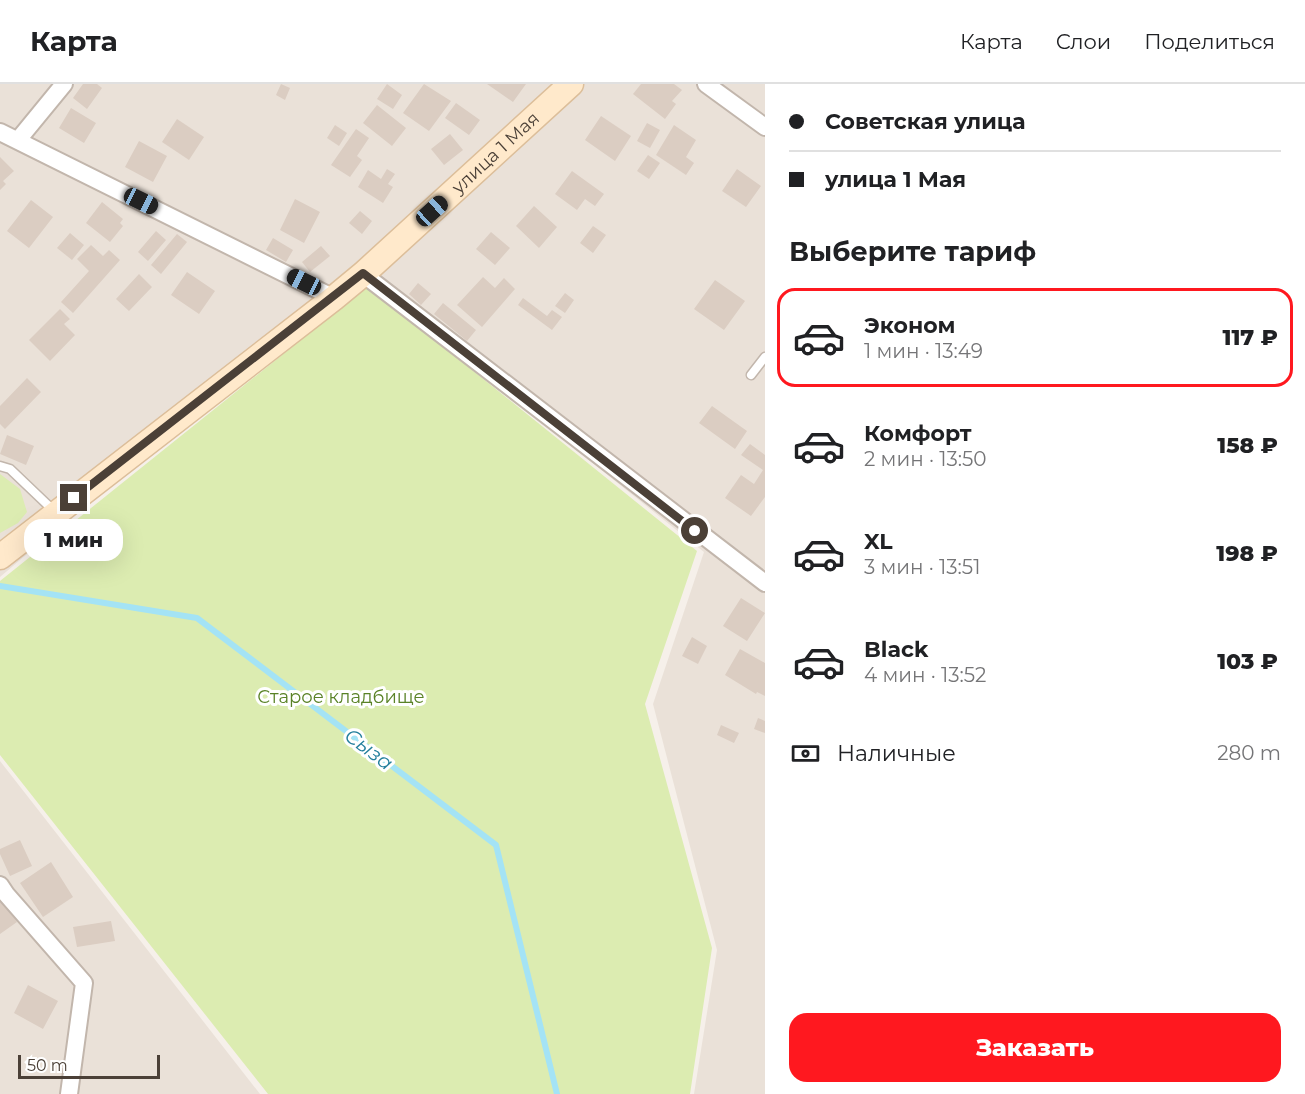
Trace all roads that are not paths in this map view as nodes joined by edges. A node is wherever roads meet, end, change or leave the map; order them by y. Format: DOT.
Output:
graph roads {
  1 [pos="64,84"];
  2 [pos="571,84"];
  3 [pos="706,84"];
  4 [pos="765,127"];
  5 [pos="0,132"];
  6 [pos="18,140"];
  7 [pos="363,273"];
  8 [pos="334,298"];
  9 [pos="765,357"];
  10 [pos="751,375"];
  11 [pos="0,466"];
  12 [pos="60,517"];
  13 [pos="0,557"];
  14 [pos="765,583"];
  15 [pos="0,885"];
  16 [pos="69,1094"];
  1 -- 6 [label="street"];
  2 -- 7 [label="main road, улица 1 Мая"];
  3 -- 4 [label="street"];
  5 -- 6 [label="street"];
  6 -- 8 [label="street"];
  7 -- 8 [label="main road, улица 1 Мая"];
  7 -- 14 [label="street"];
  8 -- 12 [label="main road, улица 1 Мая"];
  9 -- 10 [label="lane"];
  11 -- 12 [label="lane"];
  12 -- 13 [label="main road, улица 1 Мая"];
  15 -- 16 [label="street"];
}
